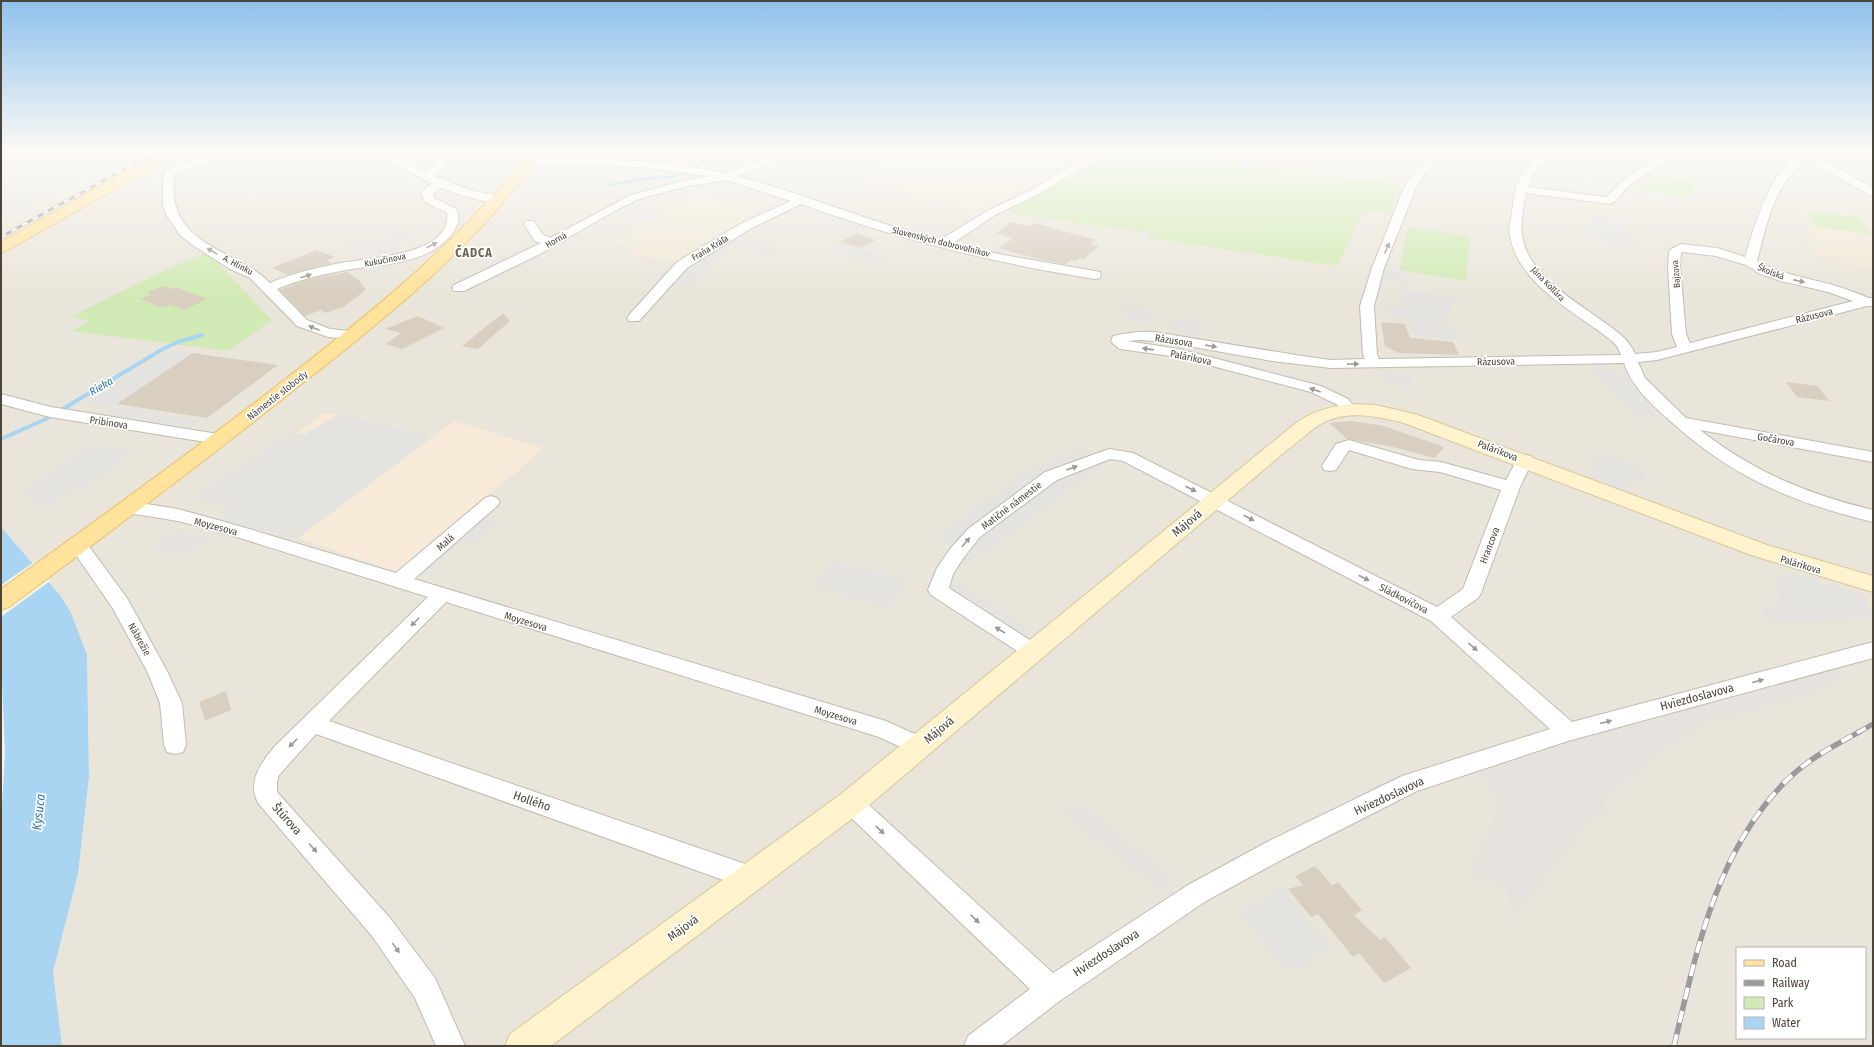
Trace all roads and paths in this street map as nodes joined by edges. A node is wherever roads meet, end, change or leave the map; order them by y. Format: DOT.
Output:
graph roads {
  1 [pos="88,199"];
  2 [pos="169,199"];
  3 [pos="429,199"];
  4 [pos="499,199"];
  5 [pos="633,199"];
  6 [pos="797,199"];
  7 [pos="1021,199"];
  8 [pos="1406,199"];
  9 [pos="1519,199"];
  10 [pos="1593,199"];
  11 [pos="1612,199"];
  12 [pos="1770,199"];
  13 [pos="801,200"];
  14 [pos="530,224"];
  15 [pos="551,243"];
  16 [pos="943,244"];
  17 [pos="1,248"];
  18 [pos="1750,262"];
  19 [pos="1095,275"];
  20 [pos="269,288"];
  21 [pos="458,288"];
  22 [pos="1870,302"];
  23 [pos="634,318"];
  24 [pos="352,336"];
  25 [pos="1118,342"];
  26 [pos="1685,349"];
  27 [pos="1629,359"];
  28 [pos="1376,364"];
  29 [pos="1,399"];
  30 [pos="1348,409"];
  31 [pos="1680,422"];
  32 [pos="218,439"];
  33 [pos="1873,457"];
  34 [pos="1525,460"];
  35 [pos="1330,466"];
  36 [pos="1511,487"];
  37 [pos="1214,500"];
  38 [pos="491,502"];
  39 [pos="128,507"];
  40 [pos="1873,516"];
  41 [pos="72,549"];
  42 [pos="399,581"];
  43 [pos="1873,584"];
  44 [pos="443,594"];
  45 [pos="1,601"];
  46 [pos="1438,616"];
  47 [pos="1873,650"];
  48 [pos="1032,651"];
  49 [pos="312,724"];
  50 [pos="1568,732"];
  51 [pos="175,745"];
  52 [pos="920,747"];
  53 [pos="851,803"];
  54 [pos="751,878"];
  55 [pos="1050,990"];
  56 [pos="451,1046"];
  57 [pos="522,1046"];
  58 [pos="978,1046"];
  1 -- 17 [label="main road"];
  20 -- 2 [label="street, A. Hlinku, one-way"];
  20 -- 3 [label="street, Kukučínova, one-way"];
  4 -- 24 [label="main road, Námestie slobody"];
  5 -- 15 [label="street, Horná"];
  6 -- 13 [label="street, Slovenských dobrovoľníkov"];
  7 -- 16 [label="street"];
  28 -- 8 [label="street, one-way"];
  9 -- 27 [label="street, Jána Kollára"];
  10 -- 11 [label="street"];
  12 -- 18 [label="street, Školská"];
  13 -- 16 [label="street, Slovenských dobrovoľníkov"];
  13 -- 23 [label="street, Fraňa Kráľa"];
  14 -- 15 [label="street"];
  15 -- 21 [label="street, Horná"];
  16 -- 19 [label="street, Slovenských dobrovoľníkov"];
  18 -- 22 [label="street, Školská, one-way"];
  18 -- 26 [label="street, Bajzova"];
  24 -- 20 [label="street, A. Hlinku, one-way"];
  22 -- 26 [label="street, Rázusova"];
  24 -- 32 [label="main road, Námestie slobody"];
  25 -- 28 [label="street, Rázusova, one-way"];
  30 -- 25 [label="street, Palárikova, one-way"];
  26 -- 27 [label="street, Rázusova"];
  27 -- 28 [label="street, Rázusova"];
  27 -- 31 [label="street, Jána Kollára"];
  29 -- 32 [label="street, Pribinova"];
  30 -- 34 [label="main road, Palárikova"];
  30 -- 37 [label="main road, Májová"];
  31 -- 33 [label="street, Gočárova"];
  31 -- 40 [label="street, Jána Kollára"];
  32 -- 39 [label="main road, Námestie slobody"];
  34 -- 36 [label="street, Hrancova"];
  34 -- 43 [label="main road, Palárikova"];
  35 -- 36 [label="street"];
  36 -- 46 [label="street, Hrancova"];
  37 -- 46 [label="street, Sládkovičova, one-way"];
  37 -- 48 [label="main road, Májová"];
  48 -- 37 [label="street, Matičné námestie, one-way"];
  38 -- 42 [label="street, Malá"];
  39 -- 41 [label="main road, Námestie slobody"];
  39 -- 42 [label="street, Moyzesova"];
  41 -- 45 [label="main road, Námestie slobody"];
  41 -- 51 [label="street, Nábrežie"];
  42 -- 44 [label="street, Moyzesova"];
  44 -- 49 [label="street, Štúrova, one-way"];
  44 -- 52 [label="street, Moyzesova"];
  46 -- 50 [label="street, Sládkovičova, one-way"];
  50 -- 47 [label="street, Hviezdoslavova, one-way"];
  48 -- 52 [label="main road, Májová"];
  49 -- 54 [label="street, Hollého"];
  49 -- 56 [label="street, Štúrova, one-way"];
  50 -- 55 [label="street, Hviezdoslavova"];
  52 -- 53 [label="main road, Májová"];
  53 -- 54 [label="main road, Májová"];
  53 -- 55 [label="street, one-way"];
  54 -- 57 [label="main road, Májová"];
  55 -- 58 [label="street, Hviezdoslavova"];
}
